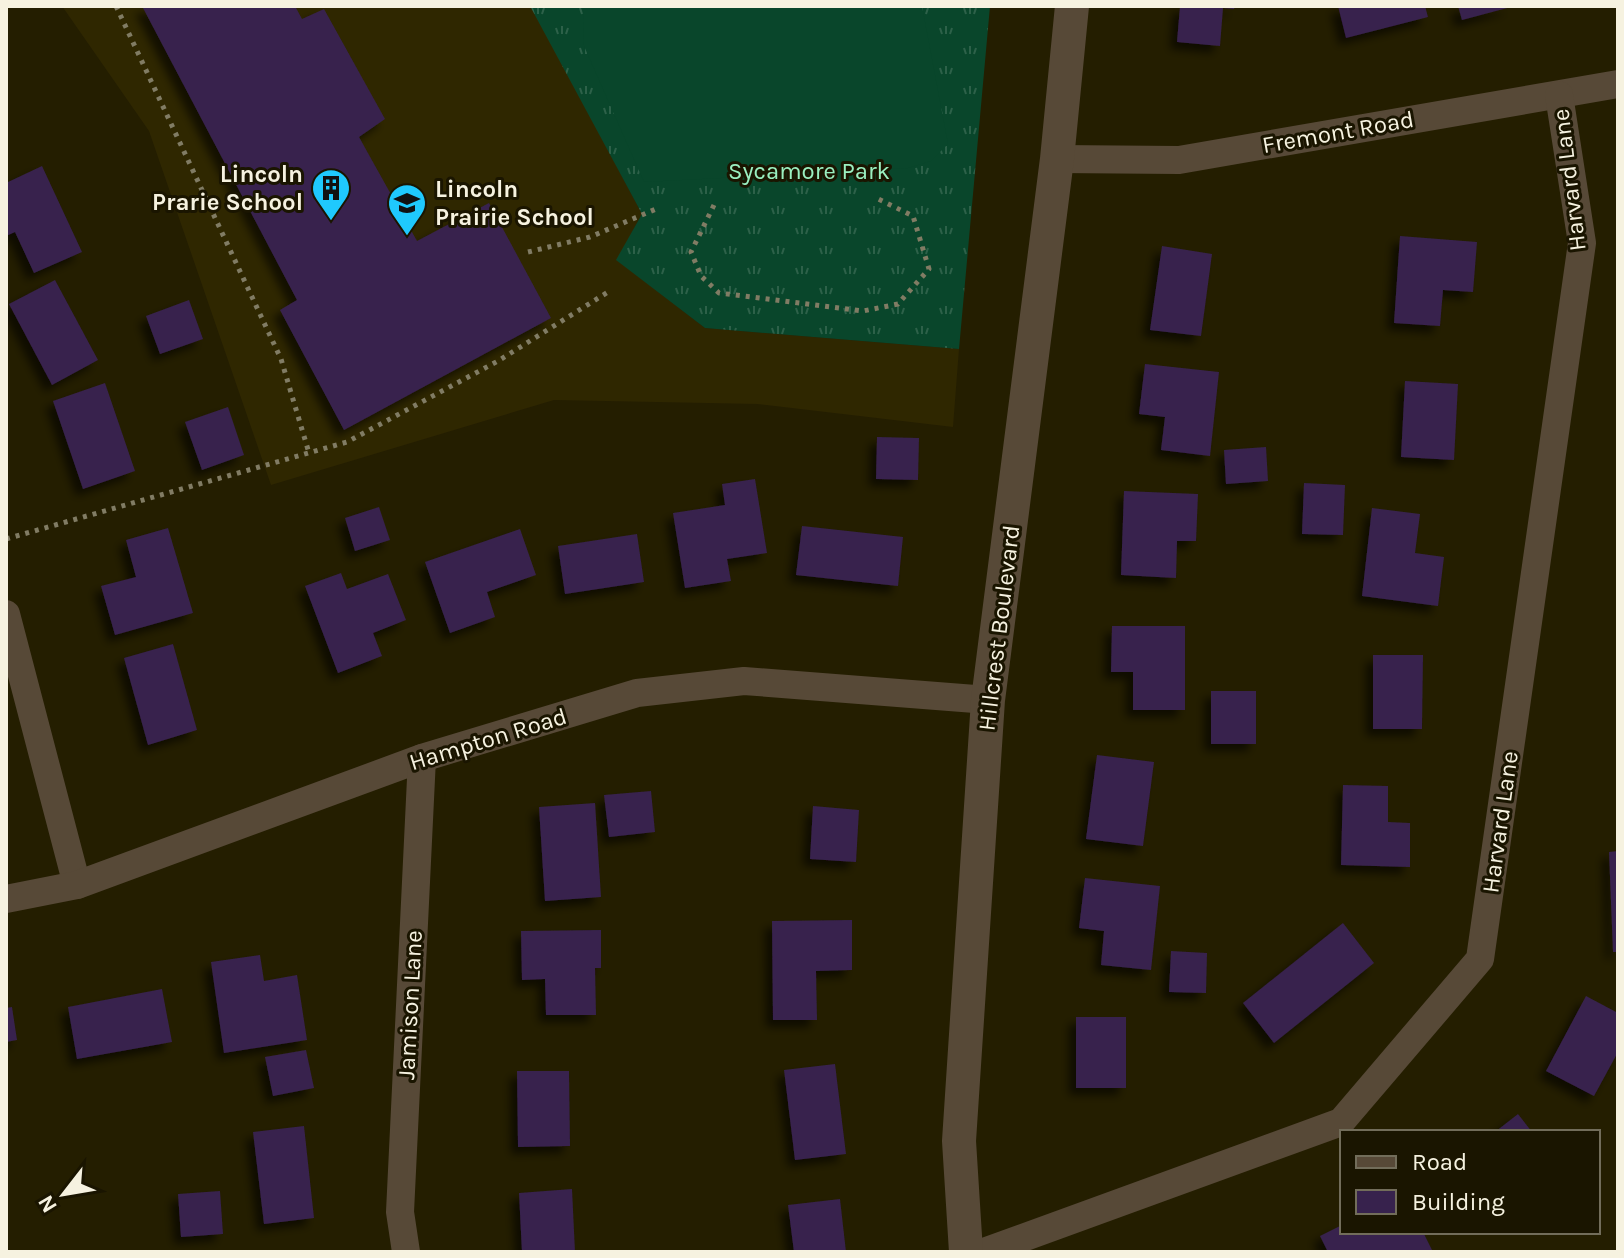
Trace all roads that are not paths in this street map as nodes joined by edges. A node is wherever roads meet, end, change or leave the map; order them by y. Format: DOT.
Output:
graph roads {
  1 [pos="1072,6"];
  2 [pos="1618,84"];
  3 [pos="1559,95"];
  4 [pos="1057,159"];
  5 [pos="6,614"];
  6 [pos="988,700"];
  7 [pos="422,758"];
  8 [pos="77,885"];
  9 [pos="6,899"];
  10 [pos="406,1252"];
  11 [pos="966,1252"];
  12 [pos="984,1252"];
  1 -- 4 [label="street, Hillcrest Boulevard"];
  2 -- 3 [label="street, Fremont Road"];
  3 -- 4 [label="street, Fremont Road"];
  3 -- 12 [label="street, Harvard Lane"];
  4 -- 6 [label="street, Hillcrest Boulevard"];
  5 -- 8 [label="street"];
  6 -- 7 [label="street, Hampton Road"];
  6 -- 11 [label="street, Hillcrest Boulevard"];
  7 -- 8 [label="street, Hampton Road"];
  7 -- 10 [label="street, Jamison Lane"];
  8 -- 9 [label="street, Hampton Road"];
}
